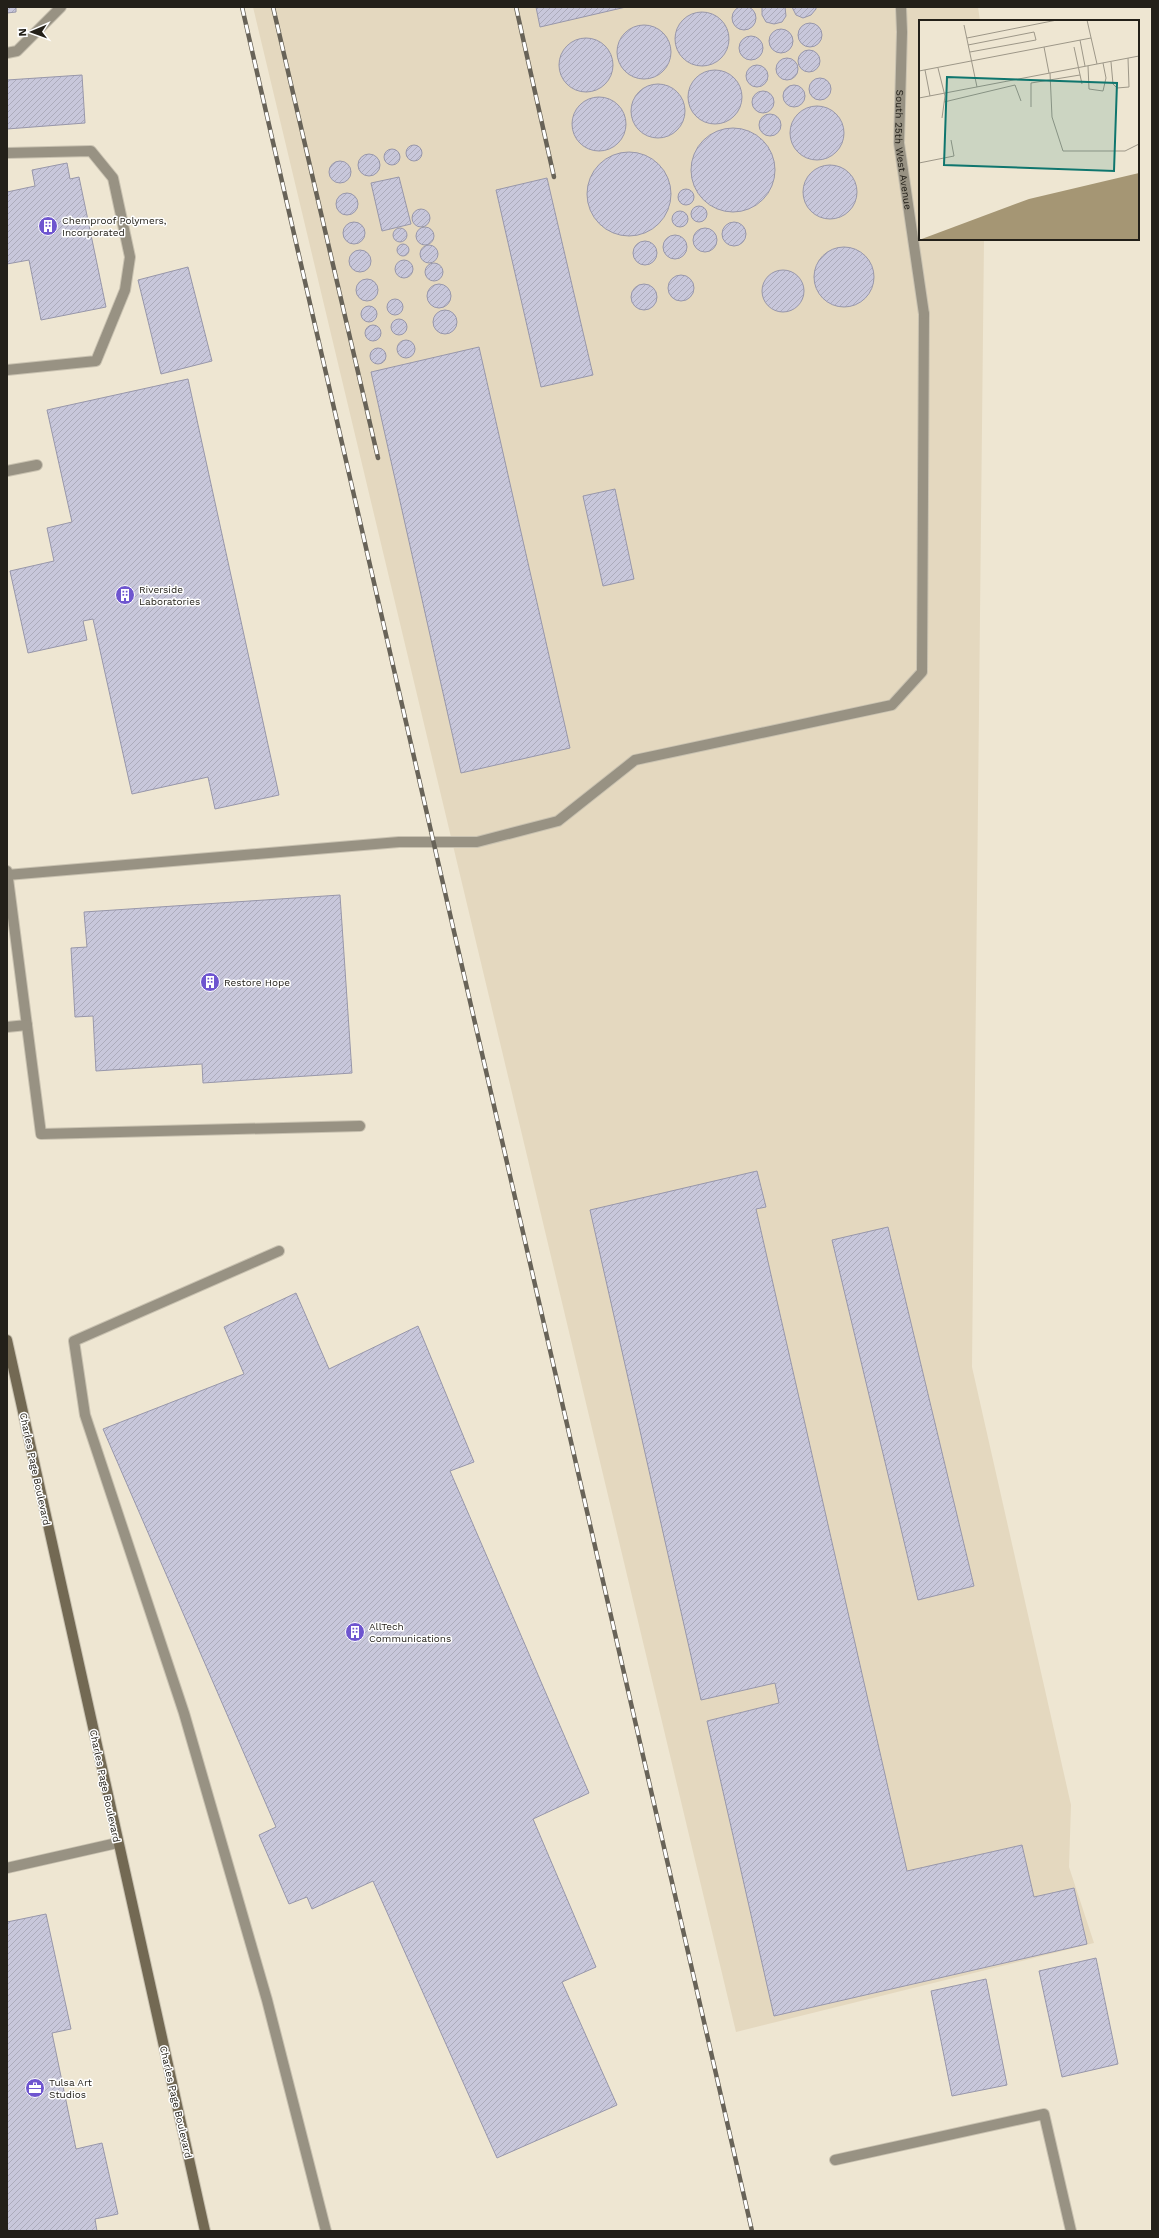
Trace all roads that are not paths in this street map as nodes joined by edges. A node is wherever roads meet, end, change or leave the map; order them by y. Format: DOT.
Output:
graph roads {
  1 [pos="61,7"];
  2 [pos="900,7"];
  3 [pos="7,53"];
  4 [pos="7,153"];
  5 [pos="7,370"];
  6 [pos="37,465"];
  7 [pos="7,471"];
  8 [pos="7,873"];
  9 [pos="27,1025"];
  10 [pos="7,1026"];
  11 [pos="360,1126"];
  12 [pos="280,1251"];
  13 [pos="7,1340"];
  14 [pos="117,1843"];
  15 [pos="7,1868"];
  16 [pos="835,2160"];
  17 [pos="205,2231"];
  18 [pos="326,2231"];
  19 [pos="1071,2231"];
  1 -- 3 [label="street"];
  2 -- 8 [label="street, South 25th West Avenue"];
  4 -- 5 [label="street"];
  6 -- 7 [label="street"];
  8 -- 9 [label="street"];
  9 -- 10 [label="street"];
  9 -- 11 [label="street"];
  12 -- 18 [label="street"];
  13 -- 14 [label="main road, Charles Page Boulevard"];
  14 -- 15 [label="street"];
  14 -- 17 [label="main road, Charles Page Boulevard"];
  16 -- 19 [label="street"];
}
